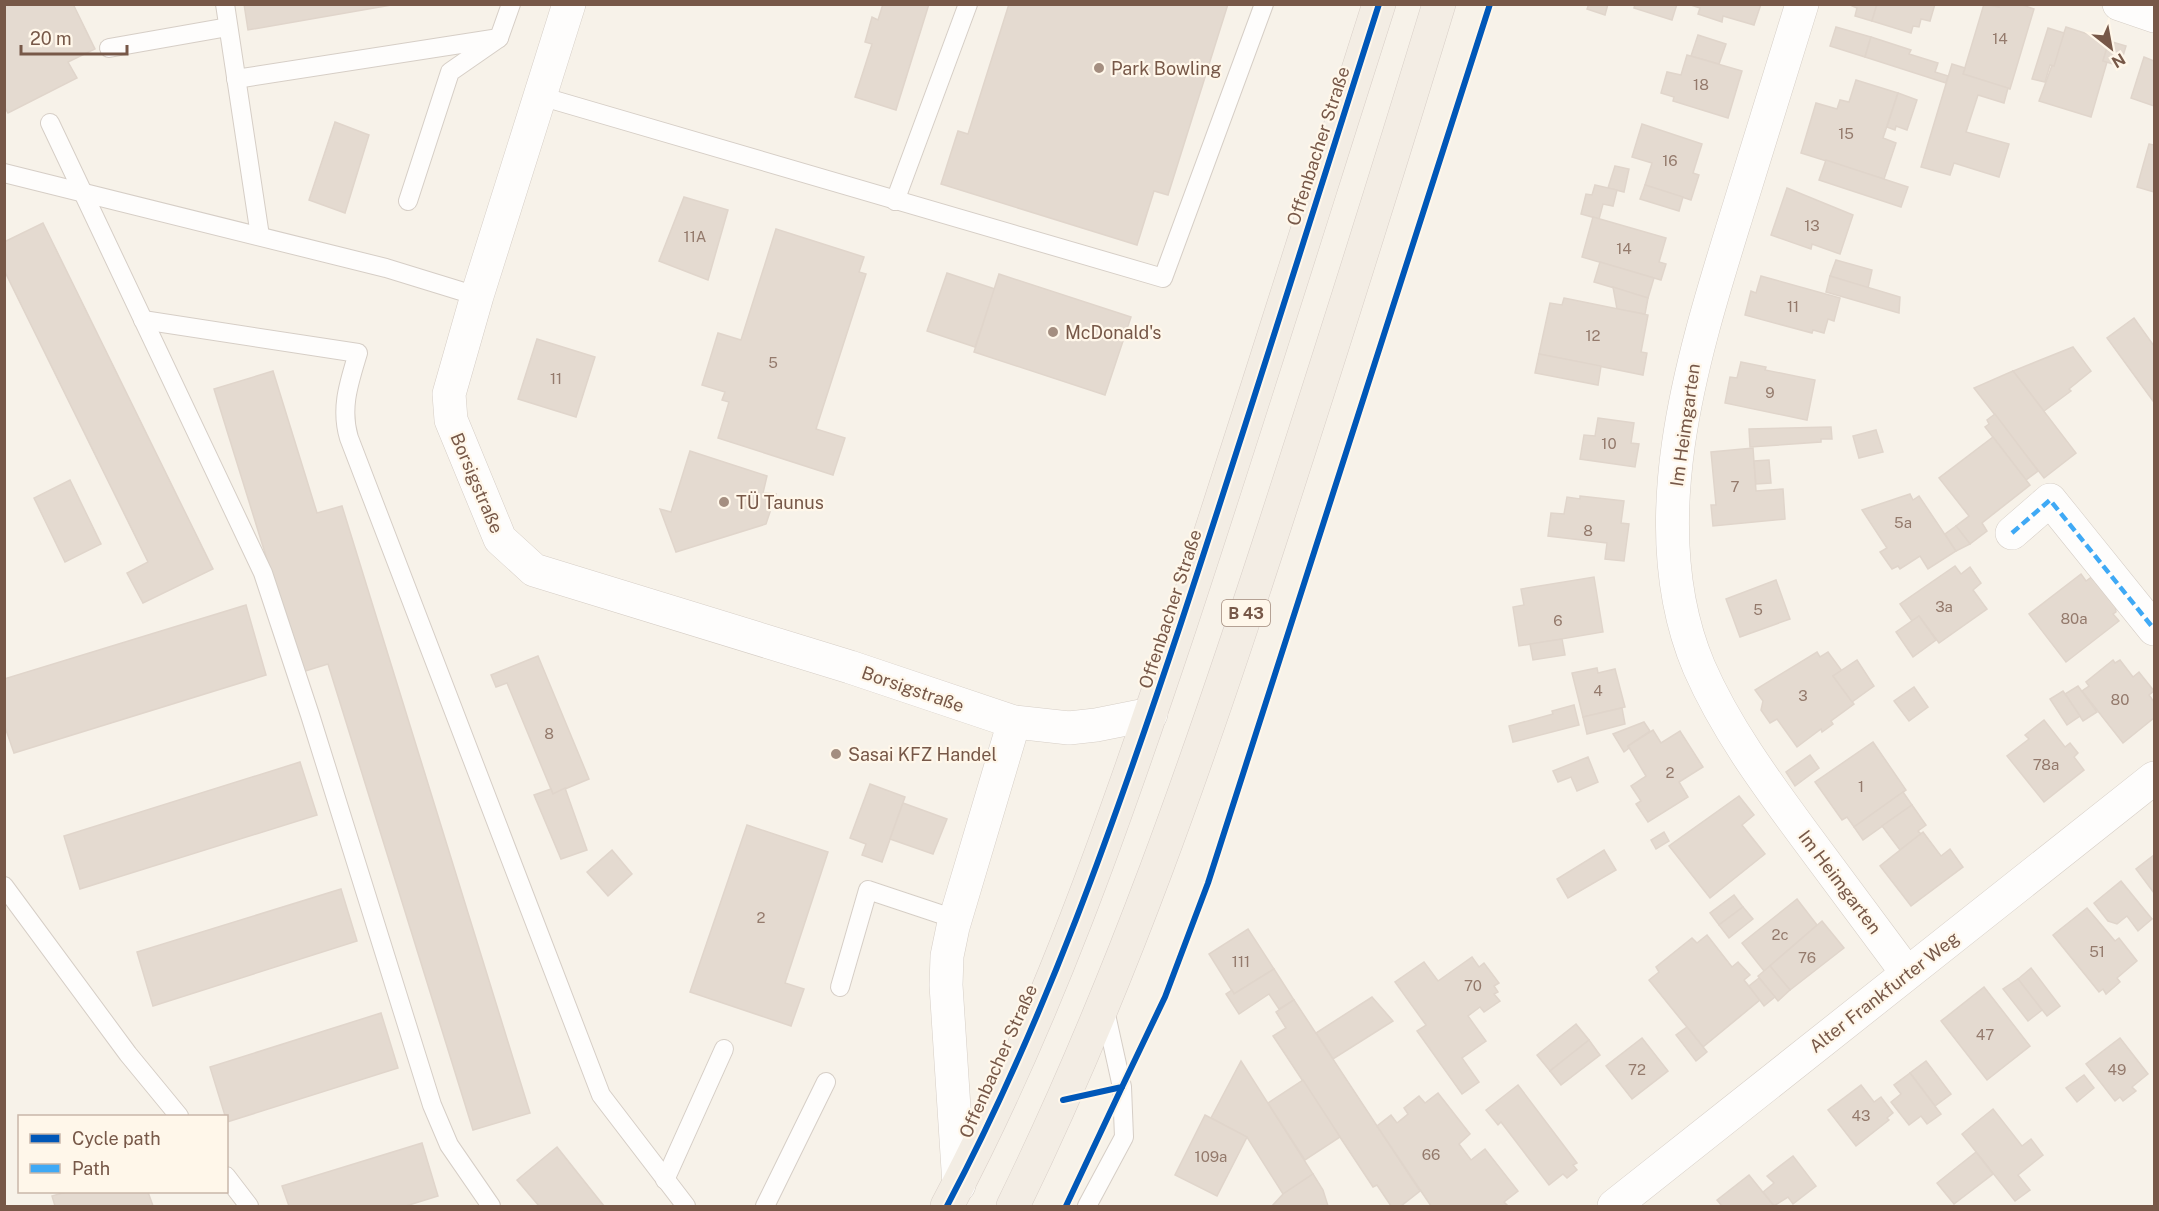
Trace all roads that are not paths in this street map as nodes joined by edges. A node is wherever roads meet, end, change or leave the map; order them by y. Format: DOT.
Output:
graph roads {
  1 [pos="225,4"];
  2 [pos="511,4"];
  3 [pos="569,4"];
  4 [pos="968,4"];
  5 [pos="1264,4"];
  6 [pos="1379,4"];
  7 [pos="1439,4"];
  8 [pos="1802,4"];
  9 [pos="2119,4"];
  10 [pos="2154,16"];
  11 [pos="228,27"];
  12 [pos="499,38"];
  13 [pos="110,48"];
  14 [pos="236,79"];
  15 [pos="540,96"];
  16 [pos="50,123"];
  17 [pos="4,173"];
  18 [pos="82,191"];
  19 [pos="408,201"];
  20 [pos="895,201"];
  21 [pos="260,236"];
  22 [pos="477,296"];
  23 [pos="142,320"];
  24 [pos="2012,533"];
  25 [pos="2154,629"];
  26 [pos="1150,714"];
  27 [pos="1014,722"];
  28 [pos="2154,778"];
  29 [pos="4,886"];
  30 [pos="955,919"];
  31 [pos="1907,973"];
  32 [pos="840,987"];
  33 [pos="1103,1004"];
  34 [pos="724,1049"];
  35 [pos="826,1083"];
  36 [pos="178,1115"];
  37 [pos="228,1179"];
  38 [pos="665,1180"];
  39 [pos="953,1196"];
  40 [pos="249,1206"];
  41 [pos="491,1206"];
  42 [pos="686,1206"];
  43 [pos="765,1206"];
  44 [pos="1013,1206"];
  45 [pos="1087,1206"];
  46 [pos="1614,1206"];
  1 -- 11 [label="lane"];
  2 -- 12 [label="lane"];
  3 -- 15 [label="street, Borsigstraße"];
  4 -- 20 [label="lane"];
  5 -- 20 [label="lane"];
  6 -- 26 [label="main road, Offenbacher Straße"];
  7 -- 33 [label="main road, B 43"];
  8 -- 31 [label="street, Im Heimgarten"];
  9 -- 10 [label="street"];
  11 -- 13 [label="lane"];
  11 -- 14 [label="lane"];
  12 -- 14 [label="lane"];
  12 -- 19 [label="lane"];
  14 -- 21 [label="lane"];
  15 -- 20 [label="lane"];
  15 -- 22 [label="street, Borsigstraße"];
  16 -- 18 [label="lane"];
  17 -- 18 [label="lane"];
  18 -- 21 [label="lane"];
  18 -- 23 [label="lane"];
  21 -- 22 [label="lane"];
  22 -- 27 [label="street, Borsigstraße"];
  23 -- 38 [label="lane"];
  23 -- 41 [label="lane"];
  24 -- 25 [label="street"];
  26 -- 27 [label="street, Borsigstraße"];
  26 -- 39 [label="main road, Offenbacher Straße"];
  27 -- 30 [label="street"];
  28 -- 31 [label="street, Alter Frankfurter Weg"];
  29 -- 36 [label="lane"];
  30 -- 32 [label="lane"];
  30 -- 39 [label="street"];
  31 -- 46 [label="street, Alter Frankfurter Weg"];
  33 -- 44 [label="main road, B 43"];
  33 -- 45 [label="lane"];
  34 -- 38 [label="lane"];
  35 -- 43 [label="lane"];
  37 -- 40 [label="lane"];
  38 -- 42 [label="lane"];
}
